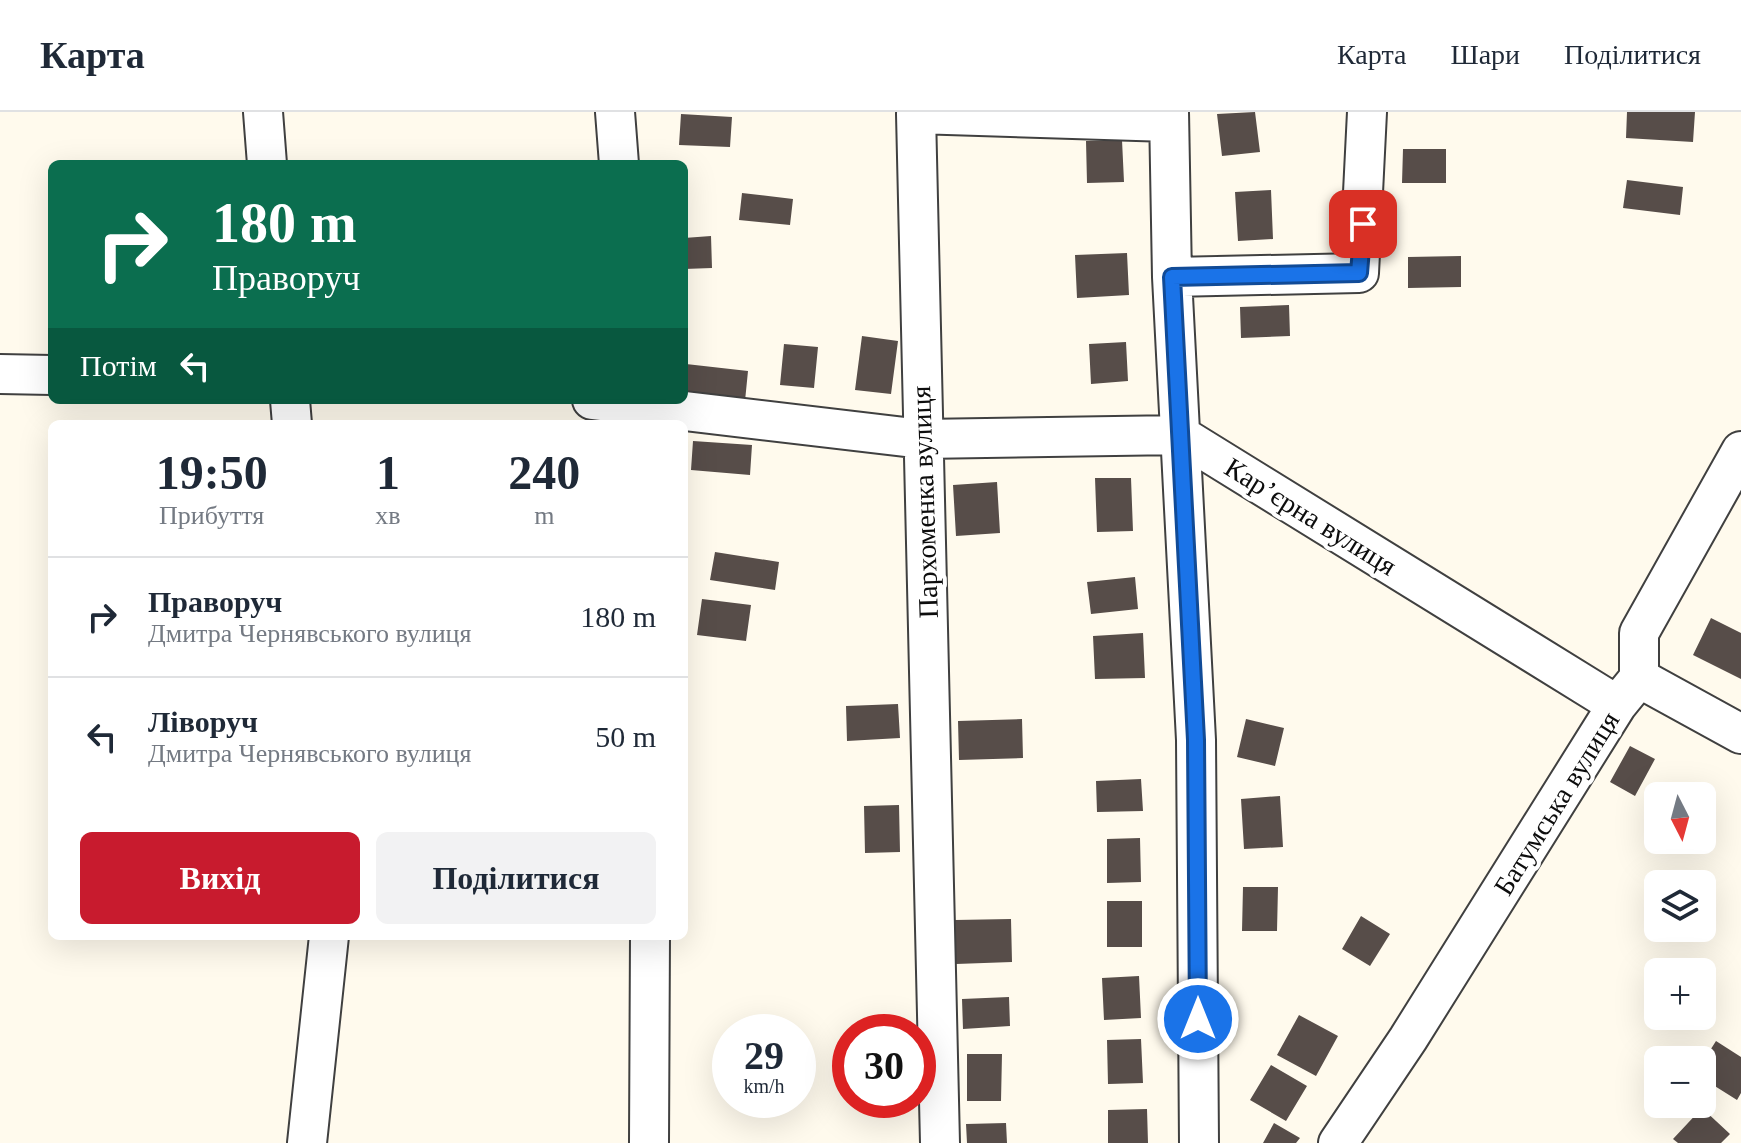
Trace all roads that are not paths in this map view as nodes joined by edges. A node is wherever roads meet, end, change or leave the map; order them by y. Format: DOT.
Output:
graph roads {
  1 [pos="263,112"];
  2 [pos="615,112"];
  3 [pos="1367,112"];
  4 [pos="1169,117"];
  5 [pos="267,160"];
  6 [pos="619,160"];
  7 [pos="1172,277"];
  8 [pos="0,374"];
  9 [pos="48,375"];
  10 [pos="610,404"];
  11 [pos="633,409"];
  12 [pos="1180,435"];
  13 [pos="922,439"];
  14 [pos="1741,451"];
  15 [pos="1628,691"];
  16 [pos="1741,734"];
  17 [pos="329,940"];
  18 [pos="650,940"];
  19 [pos="307,1143"];
  20 [pos="649,1143"];
  21 [pos="940,1143"];
  22 [pos="1199,1143"];
  23 [pos="1338,1143"];
  1 -- 5 [label="street"];
  2 -- 6 [label="street"];
  3 -- 7 [label="street"];
  4 -- 7 [label="street"];
  4 -- 13 [label="street, Пархоменка вулиця"];
  7 -- 12 [label="street"];
  8 -- 9 [label="street"];
  10 -- 11 [label="street"];
  11 -- 13 [label="street"];
  12 -- 13 [label="street"];
  12 -- 15 [label="street, Кар’єрна вулиця"];
  12 -- 22 [label="street"];
  13 -- 21 [label="street, Пархоменка вулиця"];
  14 -- 15 [label="street"];
  15 -- 16 [label="street, Кар’єрна вулиця"];
  15 -- 23 [label="street, Батумська вулиця"];
  17 -- 19 [label="street"];
  18 -- 20 [label="street"];
}
